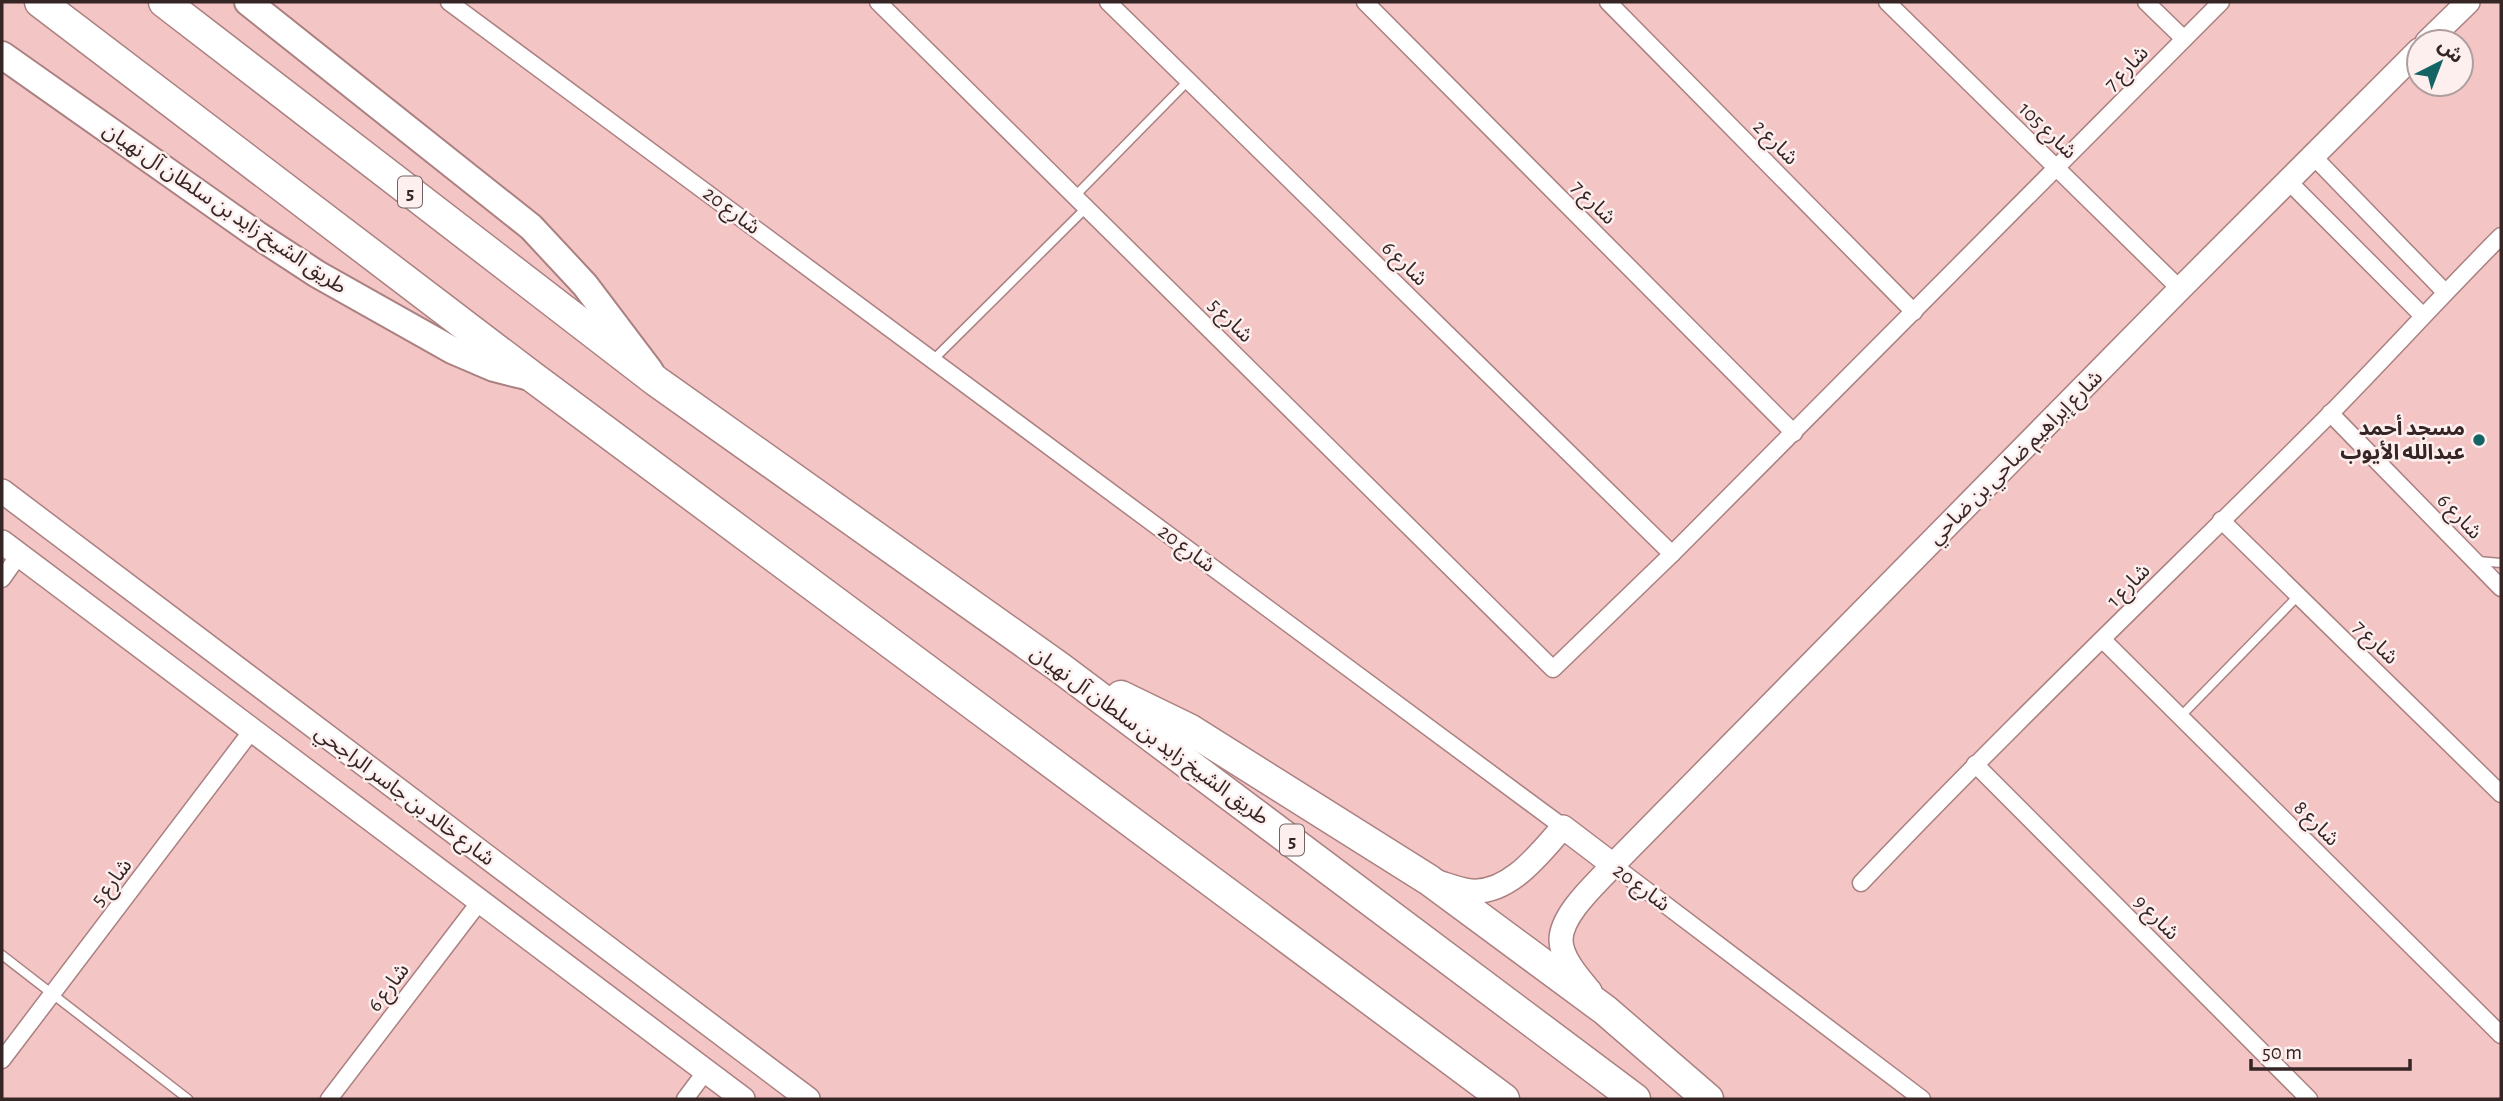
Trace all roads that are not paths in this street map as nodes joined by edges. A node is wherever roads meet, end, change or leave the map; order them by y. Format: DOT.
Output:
graph roads {
  1 [pos="40,2"];
  2 [pos="164,2"];
  3 [pos="248,2"];
  4 [pos="449,2"];
  5 [pos="878,2"];
  6 [pos="1108,2"];
  7 [pos="1365,2"];
  8 [pos="1608,2"];
  9 [pos="1887,2"];
  10 [pos="2146,2"];
  11 [pos="2221,2"];
  12 [pos="2468,2"];
  13 [pos="2441,28"];
  14 [pos="2184,39"];
  15 [pos="2,55"];
  16 [pos="2405,64"];
  17 [pos="1189,80"];
  18 [pos="2313,156"];
  19 [pos="2057,168"];
  20 [pos="2288,181"];
  21 [pos="1081,201"];
  22 [pos="2501,236"];
  23 [pos="2180,289"];
  24 [pos="2445,292"];
  25 [pos="1914,312"];
  26 [pos="2422,315"];
  27 [pos="934,359"];
  28 [pos="534,378"];
  29 [pos="656,382"];
  30 [pos="2330,413"];
  31 [pos="1794,433"];
  32 [pos="2,491"];
  33 [pos="2221,520"];
  34 [pos="11,548"];
  35 [pos="1672,554"];
  36 [pos="2475,561"];
  37 [pos="2501,563"];
  38 [pos="2,579"];
  39 [pos="2501,588"];
  40 [pos="2299,595"];
  41 [pos="2103,640"];
  42 [pos="1059,667"];
  43 [pos="1553,669"];
  44 [pos="2180,717"];
  45 [pos="253,729"];
  46 [pos="1975,764"];
  47 [pos="2501,794"];
  48 [pos="1563,827"];
  49 [pos="1613,865"];
  50 [pos="1429,880"];
  51 [pos="1861,883"];
  52 [pos="481,900"];
  53 [pos="2,955"];
  54 [pos="53,993"];
  55 [pos="1605,1010"];
  56 [pos="2501,1035"];
  57 [pos="2,1060"];
  58 [pos="706,1071"];
  59 [pos="188,1099"];
  60 [pos="328,1099"];
  61 [pos="685,1099"];
  62 [pos="743,1099"];
  63 [pos="808,1099"];
  64 [pos="1504,1099"];
  65 [pos="1635,1099"];
  66 [pos="1708,1099"];
  67 [pos="1922,1099"];
  68 [pos="2309,1099"];
  1 -- 28 [label="highway, طريق الشيخ زايد بن سلطان آل نهيان"];
  2 -- 29 [label="highway, طريق الشيخ زايد بن سلطان آل نهيان / 5"];
  3 -- 29 [label="main road, طريق الشيخ زايد بن سلطان آل نهيان"];
  4 -- 27 [label="street, شارع 20"];
  5 -- 21 [label="street, شارع 5"];
  6 -- 17 [label="street, شارع 6"];
  7 -- 31 [label="street, شارع 7"];
  8 -- 25 [label="street, شارع 2"];
  9 -- 19 [label="street, شارع 105"];
  10 -- 14 [label="street"];
  11 -- 14 [label="street, شارع 7"];
  12 -- 13 [label="street"];
  14 -- 19 [label="street, شارع 7"];
  15 -- 28 [label="main road, طريق الشيخ زايد بن سلطان آل نهيان"];
  16 -- 18 [label="street, شارع إبراهيم ضاحي بن ضاحي"];
  17 -- 21 [label="lane"];
  17 -- 35 [label="street, شارع 6"];
  18 -- 20 [label="street, شارع إبراهيم ضاحي بن ضاحي"];
  18 -- 24 [label="street"];
  19 -- 23 [label="street, شارع 105"];
  19 -- 25 [label="street, شارع 7"];
  20 -- 23 [label="street, شارع إبراهيم ضاحي بن ضاحي"];
  20 -- 26 [label="street"];
  21 -- 27 [label="lane"];
  21 -- 43 [label="street, شارع 5"];
  22 -- 24 [label="street, شارع 1"];
  23 -- 49 [label="street, شارع إبراهيم ضاحي بن ضاحي"];
  24 -- 26 [label="street, شارع 1"];
  25 -- 31 [label="street, شارع 7"];
  26 -- 30 [label="street, شارع 1"];
  27 -- 48 [label="street, شارع 20"];
  28 -- 64 [label="highway, طريق الشيخ زايد بن سلطان آل نهيان"];
  29 -- 42 [label="highway, طريق الشيخ زايد بن سلطان آل نهيان / 5"];
  30 -- 33 [label="street, شارع 1"];
  30 -- 36 [label="street, شارع 6"];
  31 -- 35 [label="street, شارع 7"];
  32 -- 63 [label="street, شارع خالد بن جاسر الراجحي"];
  33 -- 40 [label="street, شارع 7"];
  33 -- 41 [label="street, شارع 1"];
  34 -- 38 [label="street"];
  34 -- 45 [label="street, شارع خالد بن جاسر الراجحي"];
  35 -- 43 [label="street, شارع 7"];
  36 -- 37 [label="lane"];
  36 -- 39 [label="street, شارع 6"];
  40 -- 44 [label="lane"];
  40 -- 47 [label="street, شارع 7"];
  41 -- 44 [label="street, شارع 8"];
  41 -- 46 [label="street, شارع 1"];
  42 -- 50 [label="highway"];
  42 -- 65 [label="highway, طريق الشيخ زايد بن سلطان آل نهيان / 5"];
  44 -- 56 [label="street, شارع 8"];
  45 -- 52 [label="street, شارع خالد بن جاسر الراجحي"];
  45 -- 54 [label="street, شارع 5"];
  46 -- 51 [label="street, شارع 1"];
  46 -- 68 [label="street, شارع 9"];
  48 -- 49 [label="street, شارع 20"];
  48 -- 50 [label="street"];
  49 -- 55 [label="street, شارع إبراهيم ضاحي بن ضاحي"];
  49 -- 67 [label="street, شارع 20"];
  50 -- 55 [label="highway"];
  52 -- 58 [label="street, شارع خالد بن جاسر الراجحي"];
  52 -- 60 [label="street, شارع 6"];
  53 -- 54 [label="lane"];
  54 -- 57 [label="street, شارع 5"];
  54 -- 59 [label="lane"];
  55 -- 66 [label="highway"];
  58 -- 61 [label="street"];
  58 -- 62 [label="street, شارع خالد بن جاسر الراجحي"];
}
